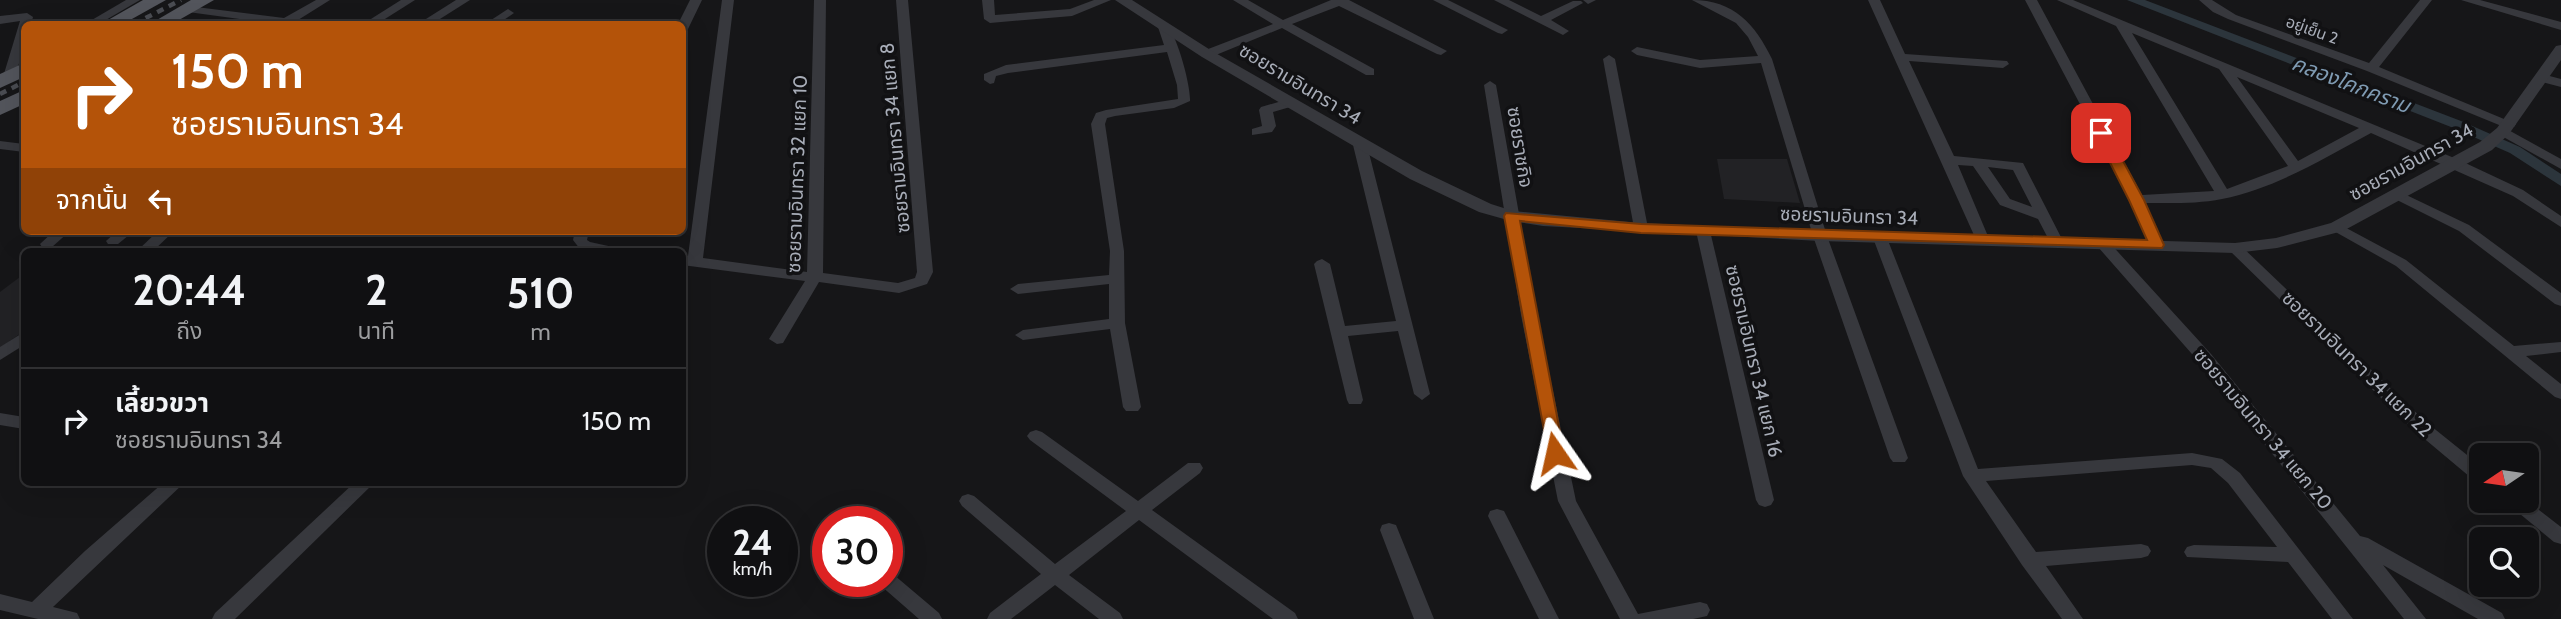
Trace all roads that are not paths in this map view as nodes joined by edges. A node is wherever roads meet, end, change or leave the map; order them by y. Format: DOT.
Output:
graph roads {
  1 [pos="134,0"];
  2 [pos="158,0"];
  3 [pos="324,0"];
  4 [pos="409,0"];
  5 [pos="464,0"];
  6 [pos="696,0"];
  7 [pos="728,0"];
  8 [pos="820,0"];
  9 [pos="902,0"];
  10 [pos="988,0"];
  11 [pos="1105,0"];
  12 [pos="1122,0"];
  13 [pos="1240,0"];
  14 [pos="1340,0"];
  15 [pos="1439,0"];
  16 [pos="1500,0"];
  17 [pos="1698,0"];
  18 [pos="1874,0"];
  19 [pos="2031,0"];
  20 [pos="2063,0"];
  21 [pos="2205,0"];
  22 [pos="2426,0"];
  23 [pos="2467,0"];
  24 [pos="1585,1"];
  25 [pos="196,4"];
  26 [pos="508,13"];
  27 [pos="0,20"];
  28 [pos="1542,20"];
  29 [pos="26,21"];
  30 [pos="96,21"];
  31 [pos="116,21"];
  32 [pos="165,21"];
  33 [pos="275,21"];
  34 [pos="293,21"];
  35 [pos="374,21"];
  36 [pos="429,21"];
  37 [pos="496,21"];
  38 [pos="686,21"];
  39 [pos="2120,23"];
  40 [pos="1282,24"];
  41 [pos="2561,26"];
  42 [pos="1164,27"];
  43 [pos="1502,30"];
  44 [pos="1563,31"];
  45 [pos="21,43"];
  46 [pos="1169,48"];
  47 [pos="2561,50"];
  48 [pos="1441,51"];
  49 [pos="1637,51"];
  50 [pos="1207,54"];
  51 [pos="1899,57"];
  52 [pos="1609,59"];
  53 [pos="1766,59"];
  54 [pos="2003,64"];
  55 [pos="2222,65"];
  56 [pos="2371,68"];
  57 [pos="1370,72"];
  58 [pos="14,74"];
  59 [pos="2542,78"];
  60 [pos="990,80"];
  61 [pos="2561,83"];
  62 [pos="1490,85"];
  63 [pos="21,98"];
  64 [pos="1292,102"];
  65 [pos="0,109"];
  66 [pos="2372,127"];
  67 [pos="1257,132"];
  68 [pos="2498,134"];
  69 [pos="0,145"];
  70 [pos="1360,145"];
  71 [pos="21,148"];
  72 [pos="1949,160"];
  73 [pos="1976,161"];
  74 [pos="2454,163"];
  75 [pos="2561,165"];
  76 [pos="2296,167"];
  77 [pos="2223,194"];
  78 [pos="2398,195"];
  79 [pos="2137,200"];
  80 [pos="1511,216"];
  81 [pos="2043,216"];
  82 [pos="2561,223"];
  83 [pos="1641,228"];
  84 [pos="2337,228"];
  85 [pos="1703,231"];
  86 [pos="58,235"];
  87 [pos="121,235"];
  88 [pos="162,235"];
  89 [pos="581,235"];
  90 [pos="1820,236"];
  91 [pos="1880,238"];
  92 [pos="113,241"];
  93 [pos="1983,241"];
  94 [pos="2057,243"];
  95 [pos="47,244"];
  96 [pos="2102,244"];
  97 [pos="2156,245"];
  98 [pos="148,248"];
  99 [pos="596,248"];
  100 [pos="2235,248"];
  101 [pos="689,261"];
  102 [pos="1322,264"];
  103 [pos="815,277"];
  104 [pos="1116,279"];
  105 [pos="1018,289"];
  106 [pos="2561,302"];
  107 [pos="1117,323"];
  108 [pos="1405,325"];
  109 [pos="1340,332"];
  110 [pos="1023,335"];
  111 [pos="21,339"];
  112 [pos="777,339"];
  113 [pos="2561,347"];
  114 [pos="2512,352"];
  115 [pos="0,355"];
  116 [pos="2561,393"];
  117 [pos="1422,394"];
  118 [pos="1355,400"];
  119 [pos="1132,407"];
  120 [pos="0,419"];
  121 [pos="21,422"];
  122 [pos="1036,436"];
  123 [pos="1899,458"];
  124 [pos="2469,466"];
  125 [pos="1194,468"];
  126 [pos="1972,476"];
  127 [pos="172,486"];
  128 [pos="362,486"];
  129 [pos="1765,500"];
  130 [pos="968,501"];
  131 [pos="1139,509"];
  132 [pos="2529,513"];
  133 [pos="1497,516"];
  134 [pos="1389,530"];
  135 [pos="2561,537"];
  136 [pos="2353,538"];
  137 [pos="2141,551"];
  138 [pos="2194,552"];
  139 [pos="2294,555"];
  140 [pos="2029,561"];
  141 [pos="1054,574"];
  142 [pos="903,594"];
  143 [pos="0,602"];
  144 [pos="37,610"];
  145 [pos="1700,610"];
  146 [pos="70,619"];
  147 [pos="222,619"];
  148 [pos="932,619"];
  149 [pos="997,619"];
  150 [pos="1113,619"];
  151 [pos="1288,619"];
  152 [pos="1424,619"];
  153 [pos="1549,619"];
  154 [pos="1630,619"];
  155 [pos="1645,619"];
  156 [pos="2073,619"];
  157 [pos="2343,619"];
  158 [pos="2416,619"];
  159 [pos="2494,619"];
  1 -- 30 [label="street"];
  2 -- 31 [label="main road"];
  3 -- 34 [label="street"];
  4 -- 35 [label="street"];
  5 -- 36 [label="street"];
  6 -- 38 [label="street"];
  7 -- 101 [label="street"];
  8 -- 103 [label="street, ซอยรามอินทรา 32 แยก 10"];
  9 -- 103 [label="street, ซอยรามอินทรา 34 แยก 8"];
  10 -- 11 [label="street"];
  12 -- 42 [label="street, ซอยรามอินทรา 34"];
  13 -- 40 [label="street"];
  14 -- 40 [label="street"];
  14 -- 48 [label="street"];
  15 -- 43 [label="street"];
  16 -- 28 [label="street"];
  17 -- 53 [label="street"];
  18 -- 51 [label="street"];
  19 -- 79 [label="street"];
  20 -- 39 [label="street"];
  21 -- 56 [label="street, อยู่เย็น 2"];
  22 -- 56 [label="street"];
  23 -- 41 [label="street"];
  24 -- 28 [label="street"];
  25 -- 32 [label="main road"];
  25 -- 33 [label="street"];
  26 -- 37 [label="street"];
  27 -- 29 [label="street"];
  28 -- 44 [label="street"];
  39 -- 55 [label="street"];
  39 -- 77 [label="street"];
  40 -- 50 [label="street"];
  40 -- 57 [label="street"];
  42 -- 46 [label="street"];
  42 -- 50 [label="street, ซอยรามอินทรา 34"];
  45 -- 58 [label="street"];
  46 -- 60 [label="street"];
  46 -- 104 [label="street"];
  47 -- 59 [label="street, ซอยรามอินทรา 34"];
  49 -- 53 [label="street"];
  50 -- 64 [label="street, ซอยรามอินทรา 34"];
  51 -- 54 [label="street"];
  51 -- 72 [label="street"];
  52 -- 83 [label="street"];
  53 -- 90 [label="street"];
  55 -- 66 [label="street"];
  55 -- 76 [label="street"];
  56 -- 68 [label="street, อยู่เย็น 2"];
  59 -- 61 [label="street"];
  59 -- 68 [label="street, ซอยรามอินทรา 34"];
  62 -- 80 [label="street, ซอยราชกิจ"];
  63 -- 65 [label="main road"];
  64 -- 67 [label="street"];
  64 -- 70 [label="street, ซอยรามอินทรา 34"];
  66 -- 74 [label="street"];
  66 -- 76 [label="street"];
  68 -- 74 [label="street, ซอยรามอินทรา 34"];
  68 -- 75 [label="street, อยู่เย็น 2"];
  69 -- 71 [label="street"];
  70 -- 80 [label="street, ซอยรามอินทรา 34"];
  70 -- 108 [label="street"];
  72 -- 73 [label="street"];
  72 -- 93 [label="street"];
  73 -- 81 [label="street"];
  73 -- 81 [label="street"];
  74 -- 78 [label="street, ซอยรามอินทรา 34"];
  74 -- 82 [label="street"];
  76 -- 77 [label="street"];
  77 -- 79 [label="street"];
  78 -- 84 [label="street, ซอยรามอินทรา 34"];
  78 -- 106 [label="street"];
  79 -- 97 [label="street"];
  80 -- 83 [label="street, ซอยรามอินทรา 34"];
  80 -- 154 [label="street, ซอยราชกิจ"];
  81 -- 94 [label="street"];
  83 -- 85 [label="street, ซอยรามอินทรา 34"];
  84 -- 100 [label="street, ซอยรามอินทรา 34"];
  84 -- 114 [label="street"];
  85 -- 90 [label="street, ซอยรามอินทรา 34"];
  85 -- 129 [label="street, ซอยรามอินทรา 34 แยก 16"];
  86 -- 95 [label="street"];
  87 -- 92 [label="street"];
  88 -- 98 [label="street"];
  89 -- 99 [label="street"];
  90 -- 91 [label="street, ซอยรามอินทรา 34"];
  90 -- 123 [label="street"];
  91 -- 93 [label="street, ซอยรามอินทรา 34"];
  91 -- 126 [label="street"];
  93 -- 94 [label="street, ซอยรามอินทรา 34"];
  94 -- 96 [label="street, ซอยรามอินทรา 34"];
  96 -- 97 [label="street, ซอยรามอินทรา 34"];
  96 -- 136 [label="street, ซอยรามอินทรา 34 แยก 20"];
  97 -- 100 [label="street, ซอยรามอินทรา 34"];
  100 -- 124 [label="street, ซอยรามอินทรา 34 แยก 22"];
  101 -- 103 [label="street"];
  102 -- 109 [label="street"];
  103 -- 112 [label="street, ซอยรามอินทรา 32 แยก 10"];
  104 -- 105 [label="street"];
  104 -- 107 [label="street"];
  107 -- 110 [label="street"];
  107 -- 119 [label="street"];
  108 -- 109 [label="street"];
  108 -- 117 [label="street"];
  109 -- 118 [label="street"];
  111 -- 115 [label="street"];
  113 -- 114 [label="street"];
  114 -- 116 [label="street"];
  120 -- 121 [label="street"];
  122 -- 131 [label="street"];
  125 -- 131 [label="street"];
  126 -- 139 [label="street"];
  126 -- 140 [label="street"];
  127 -- 144 [label="street"];
  128 -- 147 [label="street"];
  130 -- 141 [label="street"];
  131 -- 141 [label="street"];
  131 -- 151 [label="street"];
  132 -- 135 [label="street"];
  133 -- 153 [label="street"];
  134 -- 152 [label="street"];
  136 -- 158 [label="street, ซอยรามอินทรา 34 แยก 20"];
  136 -- 159 [label="street"];
  137 -- 140 [label="street"];
  138 -- 139 [label="street"];
  139 -- 157 [label="street"];
  140 -- 156 [label="street"];
  141 -- 149 [label="street"];
  141 -- 150 [label="street"];
  142 -- 148 [label="street"];
  143 -- 144 [label="street"];
  144 -- 146 [label="street"];
  145 -- 155 [label="street"];
}
